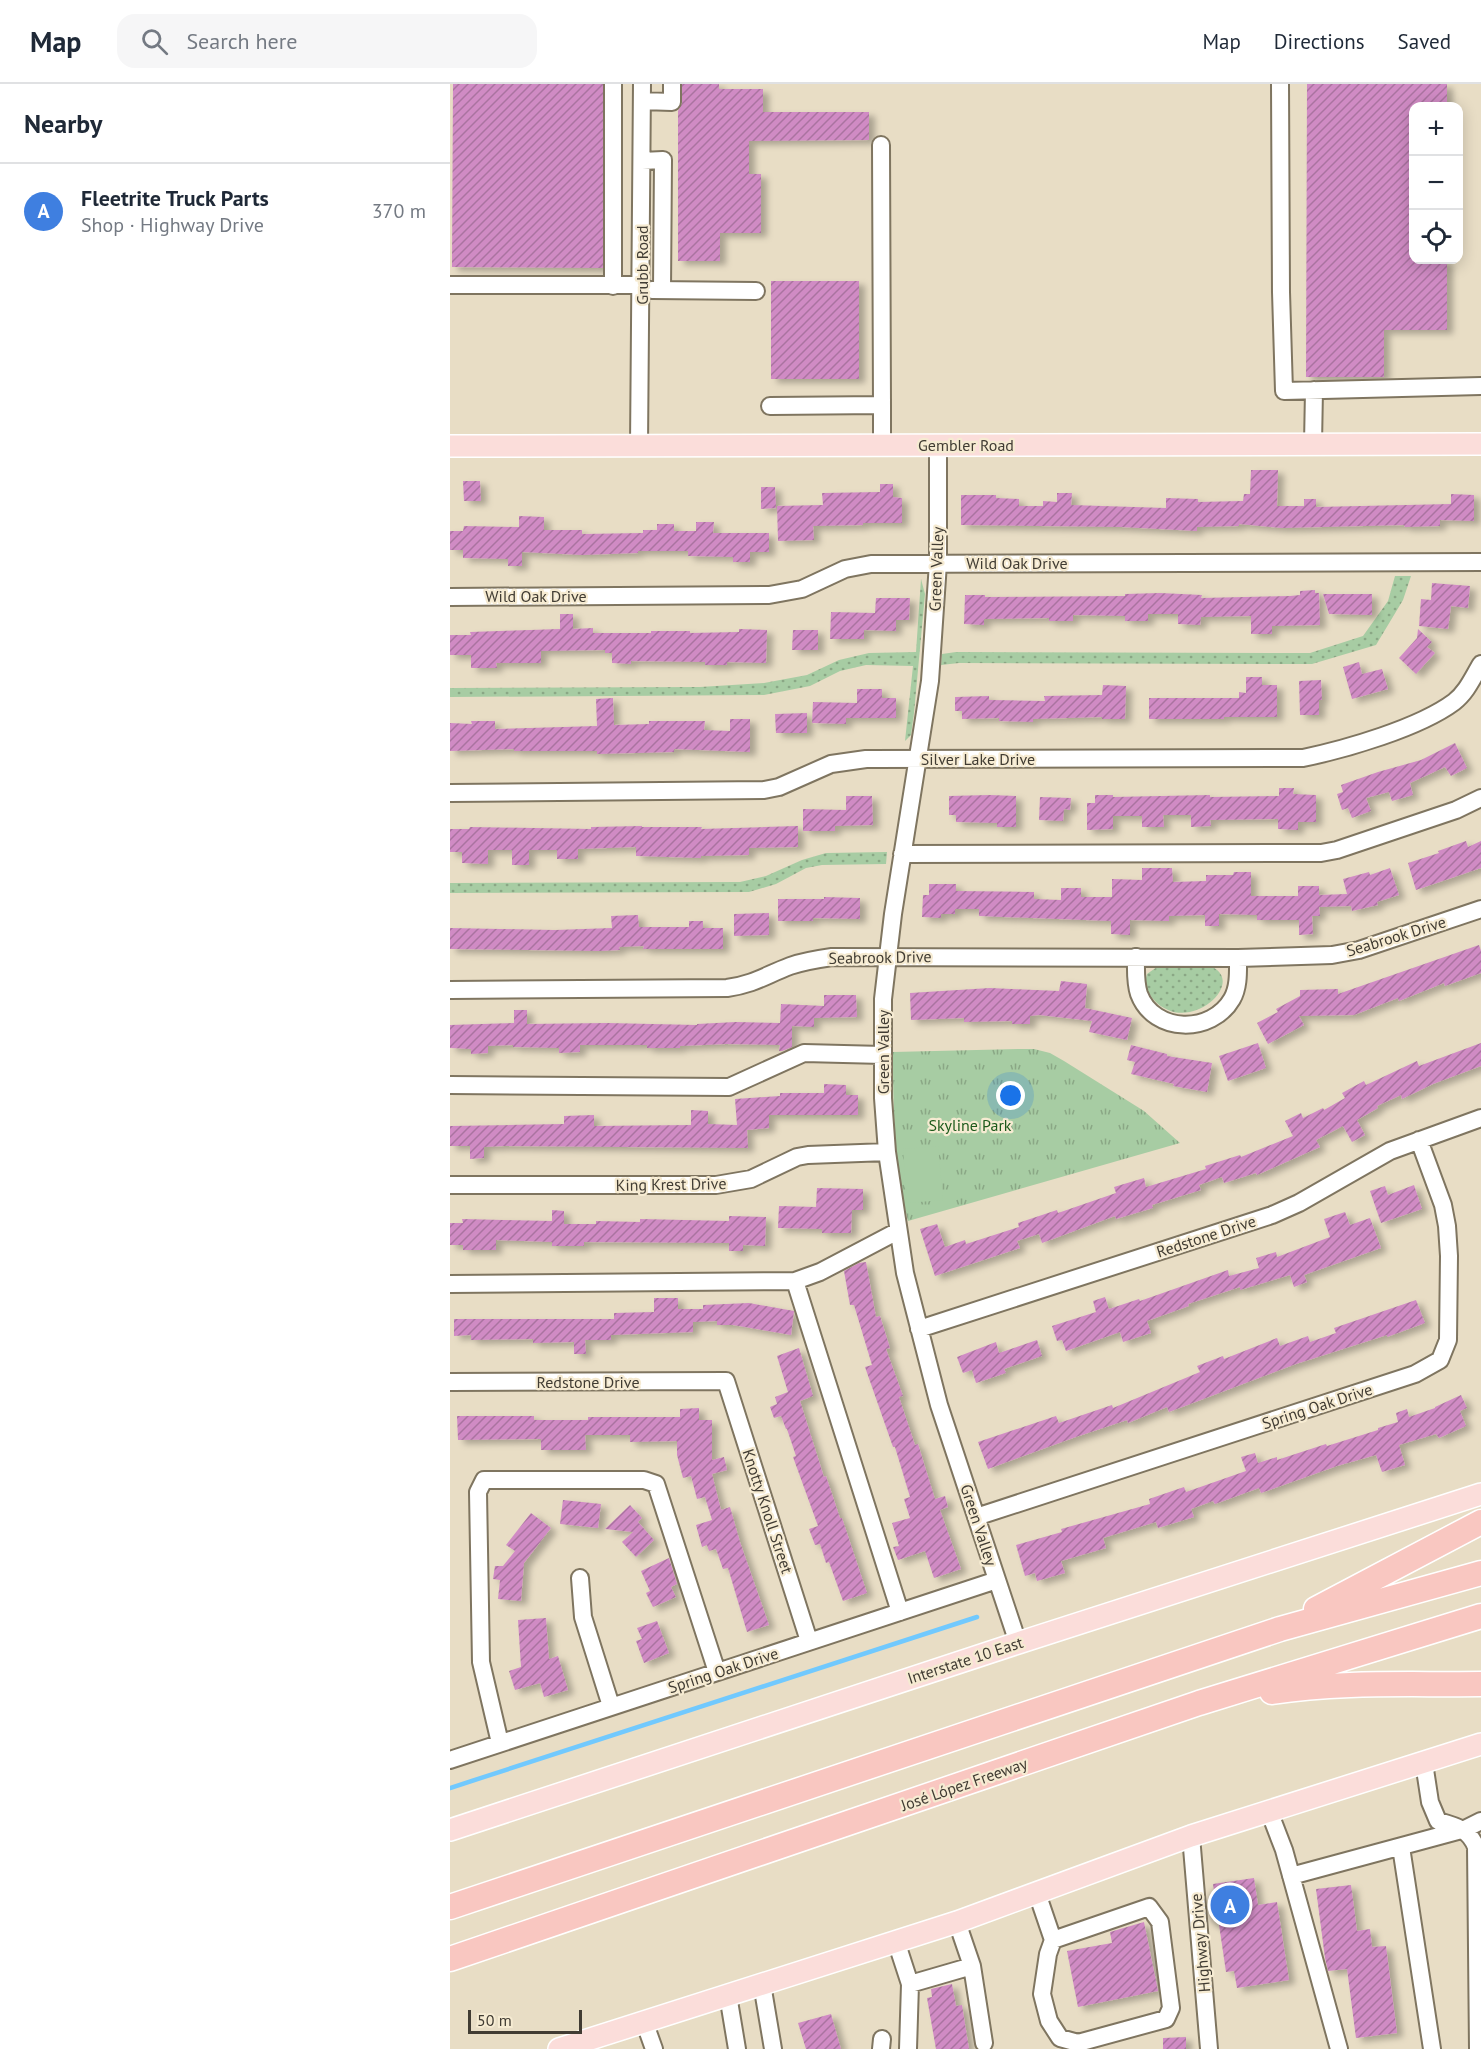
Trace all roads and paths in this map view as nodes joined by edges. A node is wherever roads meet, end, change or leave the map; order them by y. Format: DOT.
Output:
graph roads {
  1 [pos="613,84"];
  2 [pos="642,84"];
  3 [pos="672,84"];
  4 [pos="1280,84"];
  5 [pos="642,102"];
  6 [pos="613,132"];
  7 [pos="642,133"];
  8 [pos="880,145"];
  9 [pos="642,160"];
  10 [pos="642,217"];
  11 [pos="663,217"];
  12 [pos="450,285"];
  13 [pos="613,286"];
  14 [pos="642,288"];
  15 [pos="662,290"];
  16 [pos="756,291"];
  17 [pos="1481,386"];
  18 [pos="1314,390"];
  19 [pos="882,405"];
  20 [pos="770,406"];
  21 [pos="1313,444"];
  22 [pos="1481,444"];
  23 [pos="882,445"];
  24 [pos="938,445"];
  25 [pos="450,446"];
  26 [pos="639,446"];
  27 [pos="1481,562"];
  28 [pos="938,563"];
  29 [pos="450,597"];
  30 [pos="1481,664"];
  31 [pos="918,759"];
  32 [pos="450,793"];
  33 [pos="1481,798"];
  34 [pos="902,854"];
  35 [pos="1481,909"];
  36 [pos="889,956"];
  37 [pos="1136,957"];
  38 [pos="1238,958"];
  39 [pos="450,990"];
  40 [pos="883,1055"];
  41 [pos="450,1085"];
  42 [pos="1481,1118"];
  43 [pos="1419,1140"];
  44 [pos="887,1152"];
  45 [pos="450,1185"];
  46 [pos="898,1231"];
  47 [pos="795,1281"];
  48 [pos="450,1284"];
  49 [pos="919,1329"];
  50 [pos="726,1381"];
  51 [pos="450,1382"];
  52 [pos="1481,1494"];
  53 [pos="976,1516"];
  54 [pos="1481,1522"];
  55 [pos="1481,1573"];
  56 [pos="580,1578"];
  57 [pos="997,1580"];
  58 [pos="900,1611"];
  59 [pos="1481,1616"];
  60 [pos="1280,1629"];
  61 [pos="810,1641"];
  62 [pos="1018,1643"];
  63 [pos="717,1672"];
  64 [pos="1481,1684"];
  65 [pos="1199,1703"];
  66 [pos="611,1706"];
  67 [pos="500,1743"];
  68 [pos="1481,1744"];
  69 [pos="450,1760"];
  70 [pos="1424,1763"];
  71 [pos="1269,1812"];
  72 [pos="1481,1821"];
  73 [pos="1465,1829"];
  74 [pos="450,1830"];
  75 [pos="1191,1836"];
  76 [pos="1401,1847"];
  77 [pos="1291,1876"];
  78 [pos="1037,1893"];
  79 [pos="450,1907"];
  80 [pos="957,1922"];
  81 [pos="1053,1940"];
  82 [pos="896,1941"];
  83 [pos="450,1959"];
  84 [pos="972,1966"];
  85 [pos="762,1984"];
  86 [pos="910,1984"];
  87 [pos="728,1995"];
  88 [pos="644,2022"];
  89 [pos="984,2043"];
  90 [pos="559,2049"];
  91 [pos="654,2049"];
  92 [pos="738,2049"];
  93 [pos="773,2049"];
  94 [pos="908,2049"];
  95 [pos="1209,2049"];
  96 [pos="1339,2049"];
  97 [pos="1432,2049"];
  98 [pos="1478,2049"];
  1 -- 6 [label="street"];
  2 -- 5 [label="street, Grubb Road"];
  3 -- 5 [label="street"];
  4 -- 18 [label="street"];
  5 -- 7 [label="street, Grubb Road"];
  6 -- 7 [label="street"];
  6 -- 13 [label="street"];
  7 -- 9 [label="street, Grubb Road"];
  8 -- 19 [label="street"];
  9 -- 10 [label="street, Grubb Road"];
  9 -- 11 [label="street"];
  10 -- 11 [label="street"];
  10 -- 14 [label="street, Grubb Road"];
  11 -- 15 [label="street"];
  12 -- 13 [label="street"];
  13 -- 14 [label="street"];
  14 -- 15 [label="street"];
  14 -- 26 [label="street, Grubb Road"];
  15 -- 16 [label="street"];
  17 -- 18 [label="street"];
  18 -- 21 [label="street"];
  19 -- 20 [label="street"];
  19 -- 23 [label="street"];
  21 -- 22 [label="main road, Gembler Road"];
  21 -- 24 [label="main road, Gembler Road"];
  23 -- 24 [label="main road, Gembler Road"];
  23 -- 26 [label="main road, Gembler Road"];
  24 -- 28 [label="street, Green Valley"];
  25 -- 26 [label="main road, Gembler Road"];
  27 -- 28 [label="street, Wild Oak Drive"];
  28 -- 29 [label="street, Wild Oak Drive"];
  28 -- 31 [label="street, Green Valley"];
  30 -- 31 [label="street, Silver Lake Drive"];
  31 -- 32 [label="street, Silver Lake Drive"];
  31 -- 34 [label="street, Green Valley"];
  33 -- 34 [label="street"];
  34 -- 36 [label="street, Green Valley"];
  35 -- 38 [label="street, Seabrook Drive"];
  36 -- 37 [label="street, Seabrook Drive"];
  36 -- 39 [label="street, Seabrook Drive"];
  36 -- 40 [label="street, Green Valley"];
  37 -- 38 [label="street, Seabrook Drive"];
  37 -- 38 [label="street"];
  40 -- 41 [label="street"];
  40 -- 44 [label="street, Green Valley"];
  42 -- 43 [label="street, Redstone Drive"];
  43 -- 49 [label="street, Redstone Drive"];
  43 -- 53 [label="street, Spring Oak Drive"];
  44 -- 45 [label="street, King Krest Drive"];
  44 -- 46 [label="street, Green Valley"];
  46 -- 47 [label="street"];
  46 -- 49 [label="street, Green Valley"];
  47 -- 48 [label="street"];
  47 -- 58 [label="street"];
  49 -- 53 [label="street, Green Valley"];
  50 -- 51 [label="street, Redstone Drive"];
  50 -- 61 [label="street, Knotty Knoll Street"];
  52 -- 62 [label="main road, Interstate 10 East"];
  53 -- 57 [label="street, Green Valley"];
  54 -- 60 [label="highway"];
  55 -- 60 [label="highway"];
  56 -- 66 [label="street"];
  57 -- 58 [label="street, Spring Oak Drive"];
  57 -- 62 [label="street, Green Valley"];
  58 -- 61 [label="street, Spring Oak Drive"];
  59 -- 65 [label="highway, José López Freeway"];
  60 -- 79 [label="highway"];
  61 -- 63 [label="street, Spring Oak Drive"];
  62 -- 74 [label="main road, Interstate 10 East"];
  63 -- 66 [label="street, Spring Oak Drive"];
  63 -- 67 [label="street"];
  64 -- 65 [label="highway"];
  65 -- 83 [label="highway, José López Freeway"];
  66 -- 67 [label="street, Spring Oak Drive"];
  67 -- 69 [label="street, Spring Oak Drive"];
  68 -- 70 [label="main road"];
  70 -- 71 [label="main road"];
  70 -- 73 [label="street"];
  71 -- 75 [label="main road"];
  71 -- 77 [label="street"];
  72 -- 73 [label="street"];
  73 -- 76 [label="street"];
  73 -- 98 [label="street"];
  75 -- 78 [label="main road"];
  75 -- 95 [label="street, Highway Drive"];
  76 -- 77 [label="street"];
  76 -- 97 [label="street"];
  77 -- 96 [label="street"];
  78 -- 80 [label="main road"];
  78 -- 81 [label="street"];
  80 -- 82 [label="main road"];
  80 -- 84 [label="street"];
  81 -- 81 [label="street"];
  82 -- 85 [label="main road"];
  82 -- 86 [label="street"];
  84 -- 86 [label="street"];
  84 -- 89 [label="street"];
  85 -- 87 [label="main road"];
  85 -- 93 [label="street"];
  86 -- 94 [label="street"];
  87 -- 88 [label="main road"];
  87 -- 92 [label="street"];
  88 -- 90 [label="main road"];
  88 -- 91 [label="street"];
}
